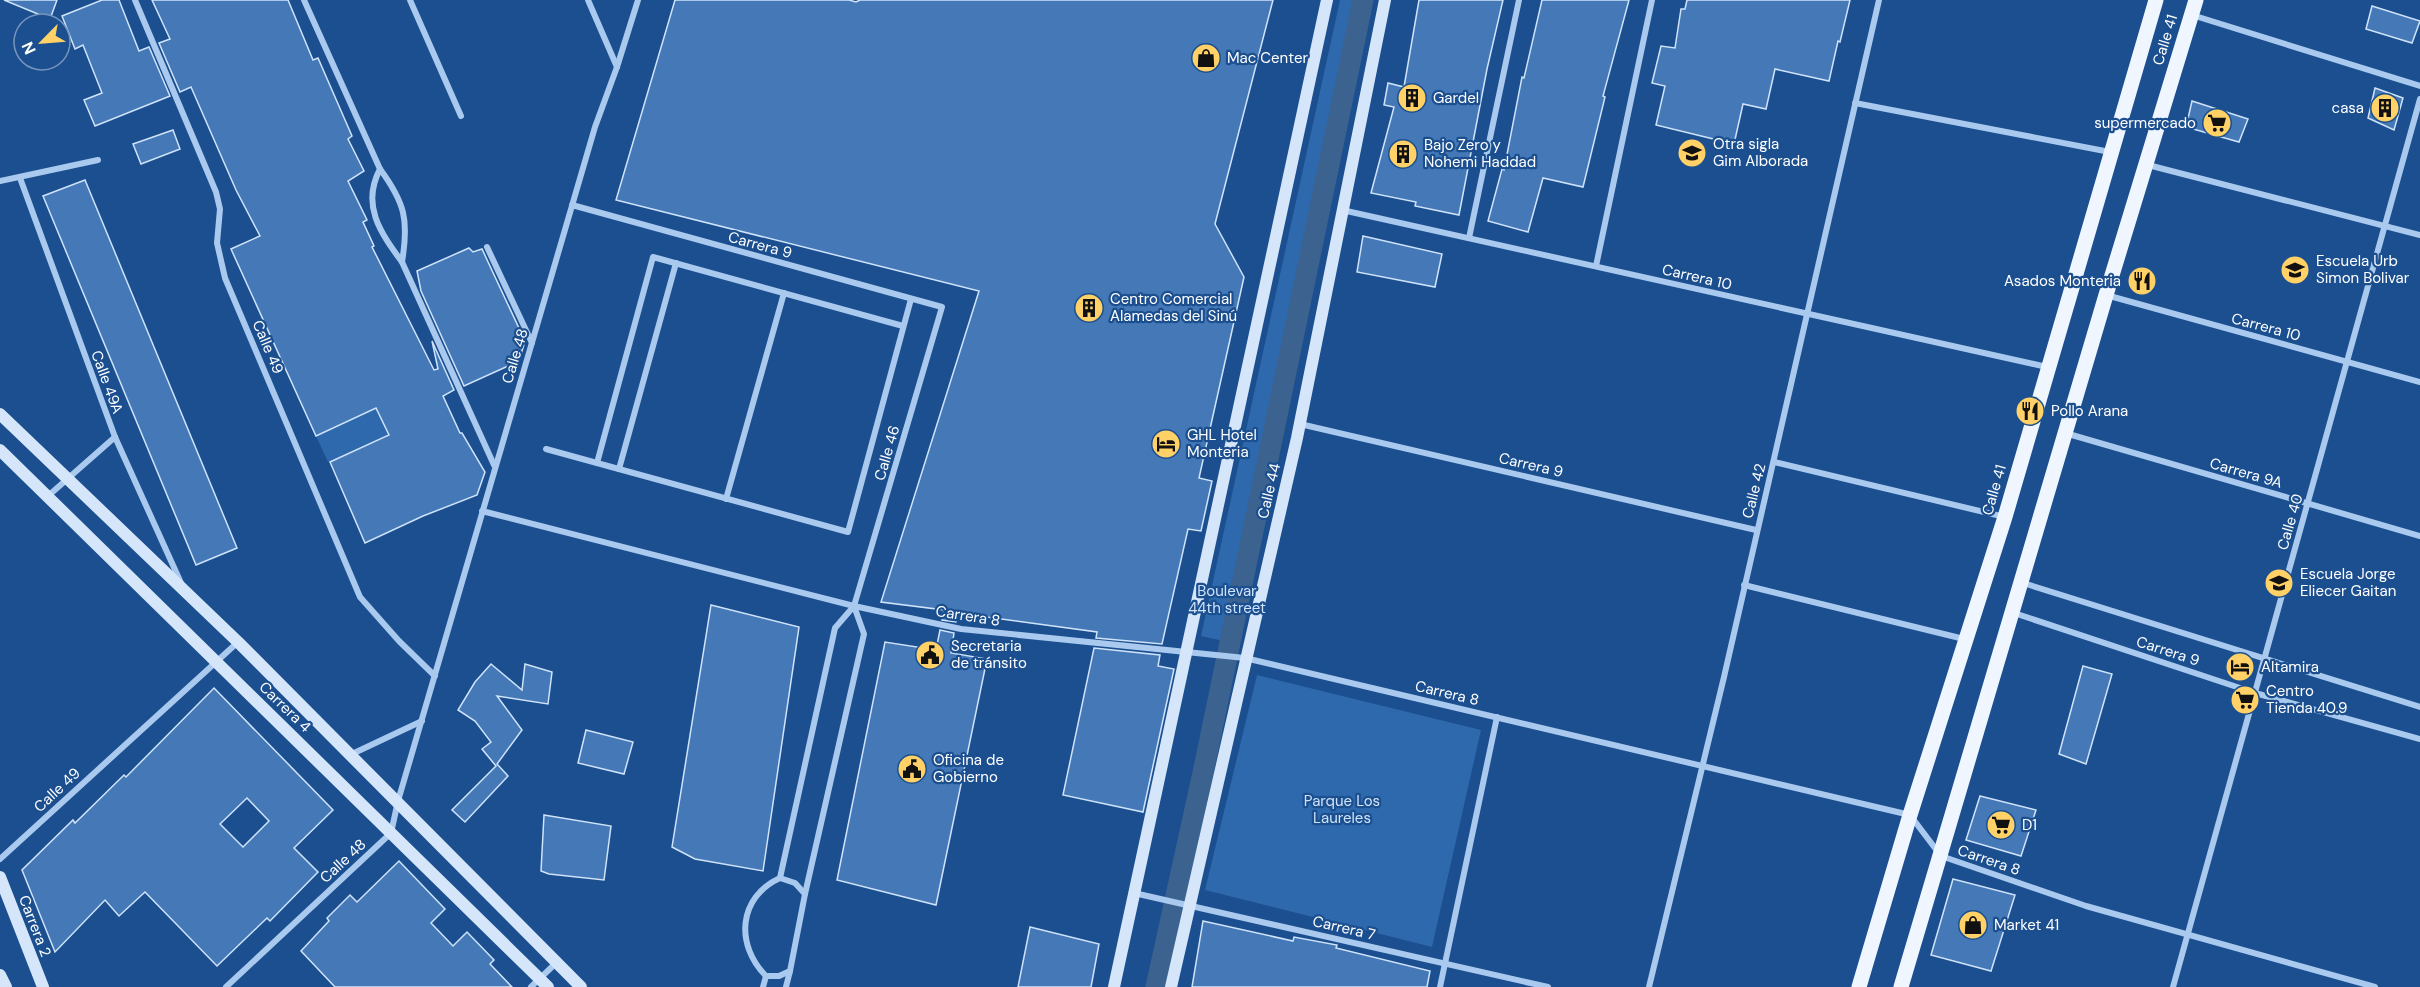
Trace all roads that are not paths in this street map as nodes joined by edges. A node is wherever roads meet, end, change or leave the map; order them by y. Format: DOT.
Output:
graph roads {
  1 [pos="135,0"];
  2 [pos="304,0"];
  3 [pos="410,0"];
  4 [pos="588,0"];
  5 [pos="638,0"];
  6 [pos="1328,0"];
  7 [pos="1385,0"];
  8 [pos="1519,0"];
  9 [pos="1652,0"];
  10 [pos="1879,0"];
  11 [pos="2156,0"];
  12 [pos="2194,8"];
  13 [pos="617,67"];
  14 [pos="2420,86"];
  15 [pos="2420,99"];
  16 [pos="1855,103"];
  17 [pos="461,116"];
  18 [pos="2110,152"];
  19 [pos="98,160"];
  20 [pos="2146,164"];
  21 [pos="380,169"];
  22 [pos="20,178"];
  23 [pos="0,181"];
  24 [pos="572,205"];
  25 [pos="1342,210"];
  26 [pos="2385,225"];
  27 [pos="2420,235"];
  28 [pos="1469,238"];
  29 [pos="486,246"];
  30 [pos="402,262"];
  31 [pos="676,263"];
  32 [pos="1596,266"];
  33 [pos="784,293"];
  34 [pos="2106,295"];
  35 [pos="911,299"];
  36 [pos="942,307"];
  37 [pos="1807,314"];
  38 [pos="903,326"];
  39 [pos="532,343"];
  40 [pos="2347,362"];
  41 [pos="2047,367"];
  42 [pos="2420,382"];
  43 [pos="0,414"];
  44 [pos="1300,424"];
  45 [pos="2065,433"];
  46 [pos="115,437"];
  47 [pos="546,449"];
  48 [pos="0,450"];
  49 [pos="1774,462"];
  50 [pos="597,463"];
  51 [pos="495,465"];
  52 [pos="619,469"];
  53 [pos="69,478"];
  54 [pos="48,497"];
  55 [pos="726,499"];
  56 [pos="2308,503"];
  57 [pos="483,512"];
  58 [pos="2005,517"];
  59 [pos="1756,530"];
  60 [pos="2420,536"];
  61 [pos="2022,582"];
  62 [pos="1744,585"];
  63 [pos="184,589"];
  64 [pos="854,606"];
  65 [pos="2013,612"];
  66 [pos="1968,640"];
  67 [pos="238,642"];
  68 [pos="1192,653"];
  69 [pos="1239,657"];
  70 [pos="2264,659"];
  71 [pos="218,662"];
  72 [pos="435,676"];
  73 [pos="2255,693"];
  74 [pos="2420,707"];
  75 [pos="1497,717"];
  76 [pos="422,721"];
  77 [pos="2420,739"];
  78 [pos="352,754"];
  79 [pos="1703,766"];
  80 [pos="398,801"];
  81 [pos="1910,815"];
  82 [pos="391,833"];
  83 [pos="1941,856"];
  84 [pos="0,859"];
  85 [pos="0,877"];
  86 [pos="780,878"];
  87 [pos="1134,893"];
  88 [pos="805,894"];
  89 [pos="1184,903"];
  90 [pos="2188,934"];
  91 [pos="557,963"];
  92 [pos="1446,963"];
  93 [pos="790,971"];
  94 [pos="0,975"];
  95 [pos="766,976"];
  96 [pos="540,984"];
  97 [pos="6,987"];
  98 [pos="43,987"];
  99 [pos="226,987"];
  100 [pos="581,987"];
  101 [pos="764,987"];
  102 [pos="786,987"];
  103 [pos="1114,987"];
  104 [pos="1171,987"];
  105 [pos="1440,987"];
  106 [pos="1548,987"];
  107 [pos="1649,987"];
  108 [pos="1859,987"];
  109 [pos="1901,987"];
  110 [pos="2173,987"];
  111 [pos="2375,987"];
  1 -- 72 [label="street, Calle 49"];
  2 -- 21 [label="street"];
  3 -- 17 [label="street"];
  4 -- 13 [label="street"];
  5 -- 13 [label="street, Calle 48"];
  6 -- 68 [label="street"];
  7 -- 25 [label="street, Calle 44"];
  8 -- 28 [label="street"];
  9 -- 32 [label="street"];
  10 -- 16 [label="street, Calle 42"];
  11 -- 18 [label="main road, Calle 41"];
  12 -- 14 [label="street"];
  12 -- 20 [label="main road, Calle 41"];
  13 -- 24 [label="street, Calle 48"];
  15 -- 26 [label="street, Calle 40"];
  16 -- 18 [label="street"];
  16 -- 37 [label="street, Calle 42"];
  18 -- 41 [label="main road, Calle 41"];
  19 -- 22 [label="street"];
  20 -- 26 [label="street"];
  20 -- 34 [label="main road, Calle 41"];
  21 -- 30 [label="street"];
  21 -- 30 [label="street"];
  22 -- 23 [label="street"];
  22 -- 46 [label="street, Calle 49A"];
  24 -- 35 [label="street, Carrera 9"];
  24 -- 39 [label="street, Calle 48"];
  25 -- 28 [label="street, Carrera 10"];
  25 -- 44 [label="street, Calle 44"];
  26 -- 27 [label="street"];
  26 -- 40 [label="street, Calle 40"];
  28 -- 32 [label="street, Carrera 10"];
  29 -- 39 [label="street"];
  30 -- 51 [label="street"];
  31 -- 33 [label="street"];
  31 -- 50 [label="street"];
  31 -- 52 [label="street"];
  32 -- 37 [label="street, Carrera 10"];
  33 -- 38 [label="street"];
  33 -- 55 [label="street"];
  34 -- 40 [label="street, Carrera 10"];
  34 -- 45 [label="main road, Calle 41"];
  35 -- 36 [label="street, Carrera 9"];
  35 -- 38 [label="street"];
  36 -- 64 [label="street, Calle 46"];
  37 -- 41 [label="street, Carrera 10"];
  37 -- 49 [label="street, Calle 42"];
  38 -- 55 [label="street"];
  39 -- 51 [label="street, Calle 48"];
  40 -- 42 [label="street, Carrera 10"];
  40 -- 56 [label="street, Calle 40"];
  41 -- 58 [label="main road, Calle 41"];
  43 -- 53 [label="street"];
  44 -- 59 [label="street, Carrera 9"];
  44 -- 69 [label="street, Calle 44"];
  45 -- 56 [label="street, Carrera 9A"];
  45 -- 61 [label="main road, Calle 41"];
  46 -- 53 [label="street"];
  46 -- 63 [label="street, Calle 49A"];
  47 -- 50 [label="street"];
  48 -- 54 [label="street, Carrera 4"];
  49 -- 58 [label="street"];
  49 -- 59 [label="street, Calle 42"];
  50 -- 52 [label="street"];
  51 -- 57 [label="street, Calle 48"];
  52 -- 55 [label="street"];
  53 -- 54 [label="street"];
  53 -- 63 [label="street"];
  54 -- 71 [label="street, Carrera 4"];
  56 -- 60 [label="street, Carrera 9A"];
  56 -- 70 [label="street, Calle 40"];
  57 -- 64 [label="street, Carrera 8"];
  57 -- 72 [label="street, Calle 48"];
  58 -- 66 [label="main road, Calle 41"];
  59 -- 62 [label="street, Calle 42"];
  61 -- 65 [label="main road, Calle 41"];
  61 -- 70 [label="street, Carrera 9"];
  62 -- 66 [label="street"];
  62 -- 79 [label="street, Calle 42"];
  63 -- 67 [label="street"];
  64 -- 68 [label="street, Carrera 8"];
  64 -- 86 [label="street, Calle 46"];
  64 -- 88 [label="street"];
  65 -- 73 [label="street, Carrera 9"];
  65 -- 83 [label="main road, Calle 41"];
  66 -- 81 [label="main road, Calle 41"];
  67 -- 71 [label="street, Calle 49"];
  67 -- 78 [label="street"];
  68 -- 69 [label="street, Carrera 8"];
  68 -- 87 [label="street"];
  69 -- 75 [label="street, Carrera 8"];
  69 -- 89 [label="street, Calle 44"];
  70 -- 73 [label="street, Calle 40"];
  70 -- 74 [label="street, Carrera 9"];
  71 -- 82 [label="street, Carrera 4"];
  71 -- 84 [label="street, Calle 49"];
  72 -- 76 [label="street, Calle 48"];
  73 -- 77 [label="street, Carrera 9"];
  73 -- 90 [label="street, Calle 40"];
  75 -- 79 [label="street, Carrera 8"];
  75 -- 92 [label="street"];
  76 -- 78 [label="street"];
  76 -- 80 [label="street, Calle 48"];
  78 -- 80 [label="street"];
  79 -- 81 [label="street, Carrera 8"];
  79 -- 107 [label="street, Calle 42"];
  80 -- 82 [label="street, Calle 48"];
  80 -- 91 [label="street"];
  81 -- 83 [label="street, Carrera 8"];
  81 -- 108 [label="main road, Calle 41"];
  82 -- 96 [label="street, Carrera 4"];
  82 -- 99 [label="street, Calle 48"];
  83 -- 90 [label="street, Carrera 8"];
  83 -- 109 [label="main road, Calle 41"];
  85 -- 98 [label="street, Carrera 2"];
  86 -- 88 [label="street"];
  86 -- 95 [label="street"];
  87 -- 89 [label="street, Carrera 7"];
  87 -- 103 [label="street"];
  88 -- 93 [label="street"];
  89 -- 92 [label="street, Carrera 7"];
  89 -- 104 [label="street, Calle 44"];
  90 -- 110 [label="street, Calle 40"];
  90 -- 111 [label="street, Carrera 8"];
  91 -- 96 [label="street"];
  91 -- 100 [label="street"];
  92 -- 105 [label="street"];
  92 -- 106 [label="street, Carrera 7"];
  93 -- 95 [label="street"];
  93 -- 102 [label="street"];
  94 -- 97 [label="street"];
  95 -- 101 [label="street"];
}
